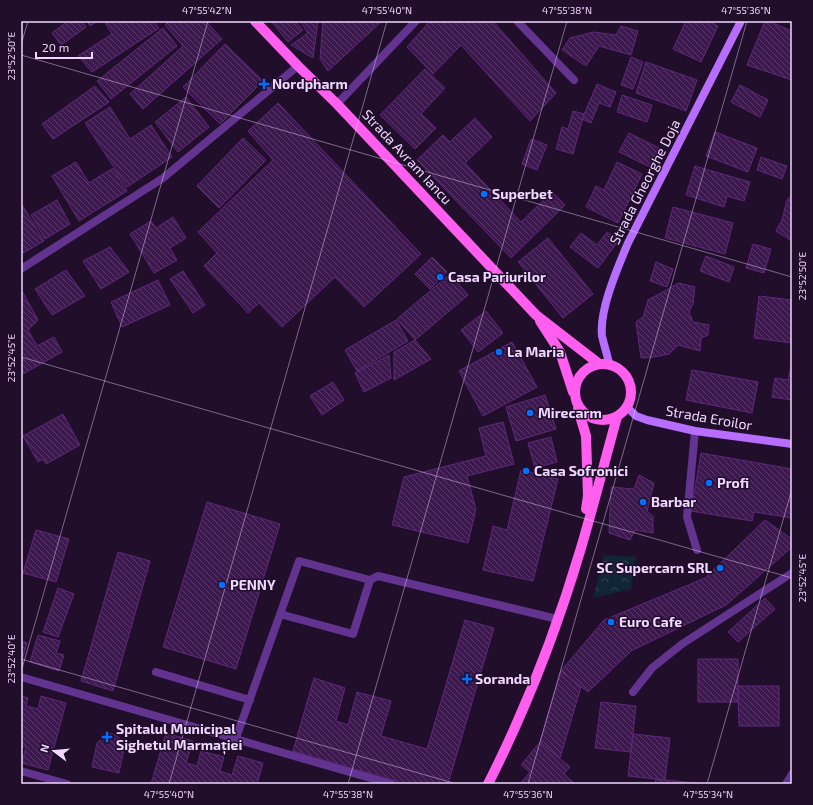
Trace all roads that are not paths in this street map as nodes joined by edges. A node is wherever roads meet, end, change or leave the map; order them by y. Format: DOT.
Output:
graph roads {
  1 [pos="255,21"];
  2 [pos="416,21"];
  3 [pos="517,21"];
  4 [pos="741,21"];
  5 [pos="298,66"];
  6 [pos="574,80"];
  7 [pos="337,104"];
  8 [pos="21,268"];
  9 [pos="536,315"];
  10 [pos="603,363"];
  11 [pos="574,394"];
  12 [pos="578,407"];
  13 [pos="627,407"];
  14 [pos="618,417"];
  15 [pos="695,431"];
  16 [pos="792,444"];
  17 [pos="580,549"];
  18 [pos="697,550"];
  19 [pos="792,572"];
  20 [pos="370,580"];
  21 [pos="280,614"];
  22 [pos="557,620"];
  23 [pos="156,672"];
  24 [pos="21,677"];
  25 [pos="633,692"];
  26 [pos="250,700"];
  27 [pos="236,738"];
  28 [pos="21,771"];
  29 [pos="792,774"];
  30 [pos="67,784"];
  31 [pos="392,784"];
  32 [pos="488,784"];
  33 [pos="786,784"];
  1 -- 5 [label="main road, Strada Avram Iancu"];
  2 -- 7 [label="street"];
  3 -- 6 [label="street"];
  4 -- 10 [label="main road, Strada Gheorghe Doja"];
  5 -- 7 [label="main road, Strada Avram Iancu"];
  5 -- 8 [label="street"];
  7 -- 9 [label="main road, Strada Avram Iancu"];
  9 -- 10 [label="main road, Strada Avram Iancu"];
  9 -- 11 [label="main road, Strada Avram Iancu"];
  10 -- 11 [label="main road"];
  10 -- 13 [label="main road"];
  11 -- 12 [label="main road"];
  12 -- 14 [label="main road"];
  12 -- 17 [label="main road"];
  13 -- 14 [label="main road"];
  13 -- 15 [label="main road, Strada Eroilor"];
  14 -- 17 [label="main road"];
  15 -- 16 [label="main road, Strada Eroilor"];
  15 -- 18 [label="street"];
  17 -- 22 [label="main road"];
  19 -- 25 [label="street"];
  20 -- 21 [label="street"];
  20 -- 21 [label="street"];
  20 -- 22 [label="street"];
  21 -- 26 [label="street"];
  22 -- 32 [label="main road"];
  23 -- 26 [label="street"];
  24 -- 27 [label="street"];
  26 -- 27 [label="street"];
  27 -- 31 [label="street"];
  28 -- 30 [label="street"];
  29 -- 33 [label="street"];
}
